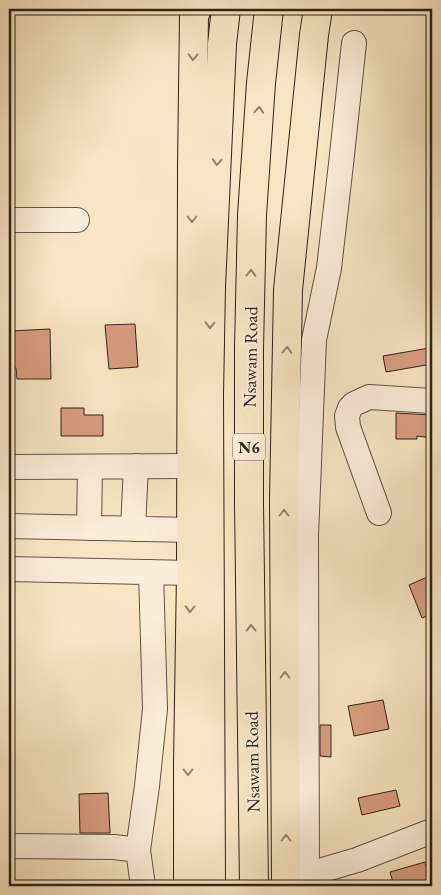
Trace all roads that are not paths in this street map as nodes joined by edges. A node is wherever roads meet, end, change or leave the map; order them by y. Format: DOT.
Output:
graph roads {
  1 [pos="197,9"];
  2 [pos="226,9"];
  3 [pos="269,9"];
  4 [pos="318,9"];
  5 [pos="354,43"];
  6 [pos="9,220"];
  7 [pos="77,220"];
  8 [pos="432,401"];
  9 [pos="136,466"];
  10 [pos="191,466"];
  11 [pos="9,467"];
  12 [pos="90,467"];
  13 [pos="379,513"];
  14 [pos="9,526"];
  15 [pos="89,528"];
  16 [pos="133,529"];
  17 [pos="191,530"];
  18 [pos="9,569"];
  19 [pos="151,572"];
  20 [pos="191,573"];
  21 [pos="432,832"];
  22 [pos="9,846"];
  23 [pos="138,850"];
  24 [pos="296,882"];
  25 [pos="142,886"];
  26 [pos="188,886"];
  27 [pos="211,886"];
  28 [pos="254,886"];
  1 -- 10 [label="main road, one-way"];
  2 -- 27 [label="main road, N6, one-way"];
  28 -- 3 [label="main road, Nsawam Road / N6, one-way"];
  24 -- 4 [label="main road, one-way"];
  5 -- 24 [label="street"];
  6 -- 7 [label="street"];
  8 -- 13 [label="street"];
  9 -- 10 [label="street"];
  9 -- 12 [label="street"];
  9 -- 16 [label="street"];
  10 -- 17 [label="main road"];
  11 -- 12 [label="street"];
  12 -- 15 [label="street"];
  14 -- 15 [label="street"];
  15 -- 16 [label="street"];
  16 -- 17 [label="street"];
  17 -- 20 [label="main road"];
  18 -- 19 [label="street"];
  19 -- 20 [label="street"];
  19 -- 23 [label="street"];
  20 -- 26 [label="main road, one-way"];
  21 -- 24 [label="street"];
  22 -- 23 [label="street"];
  23 -- 25 [label="street"];
}
